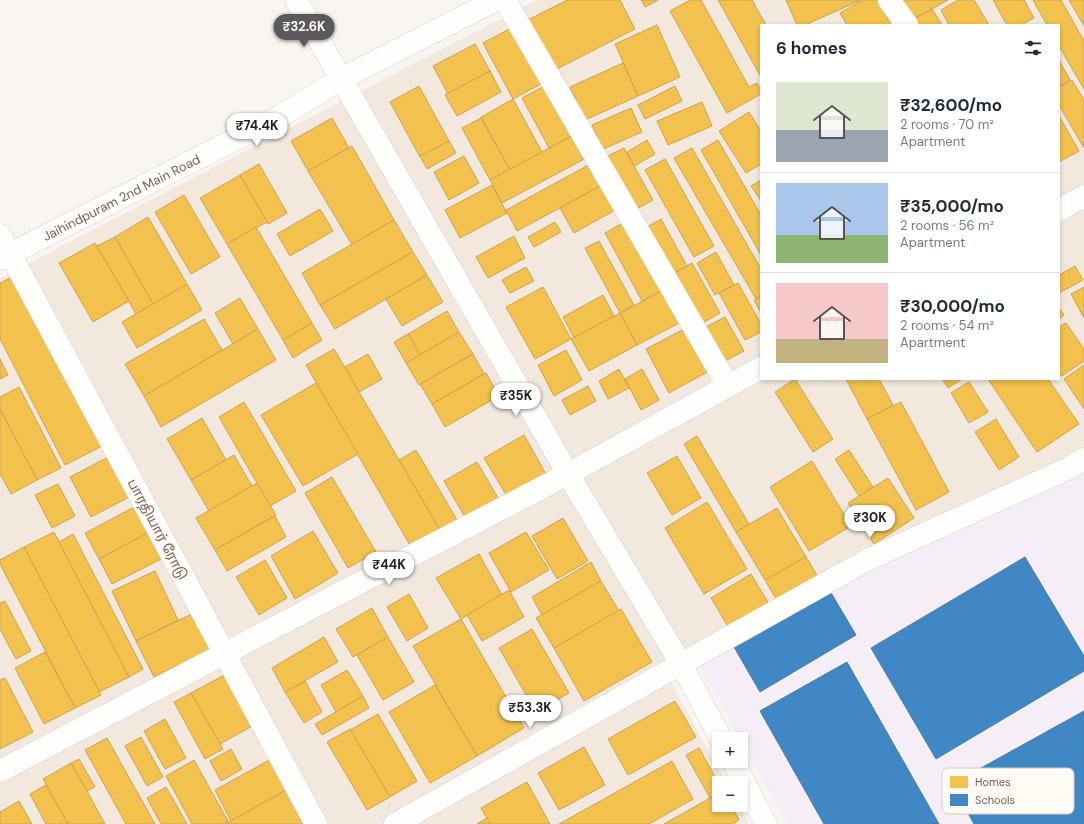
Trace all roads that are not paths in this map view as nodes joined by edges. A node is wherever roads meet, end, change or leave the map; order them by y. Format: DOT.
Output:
graph roads {
  1 [pos="296,0"];
  2 [pos="496,0"];
  3 [pos="505,0"];
  4 [pos="890,0"];
  5 [pos="906,24"];
  6 [pos="341,79"];
  7 [pos="1084,196"];
  8 [pos="1060,209"];
  9 [pos="0,235"];
  10 [pos="5,256"];
  11 [pos="760,369"];
  12 [pos="728,386"];
  13 [pos="1084,459"];
  14 [pos="568,474"];
  15 [pos="224,652"];
  16 [pos="681,664"];
  17 [pos="717,732"];
  18 [pos="737,768"];
  19 [pos="0,771"];
  20 [pos="316,824"];
  21 [pos="395,824"];
  22 [pos="766,824"];
  1 -- 6 [label="street"];
  2 -- 6 [label="street, Jaihindpuram 2nd Main Road"];
  3 -- 12 [label="street"];
  4 -- 5 [label="street"];
  6 -- 10 [label="street, Jaihindpuram 2nd Main Road"];
  6 -- 14 [label="street"];
  7 -- 8 [label="street"];
  9 -- 10 [label="street, பாரதியார் ரோடு"];
  10 -- 15 [label="street, பாரதியார் ரோடு"];
  11 -- 12 [label="street"];
  12 -- 14 [label="street"];
  13 -- 16 [label="street"];
  14 -- 15 [label="street"];
  14 -- 16 [label="street"];
  15 -- 19 [label="street"];
  15 -- 20 [label="street, பாரதியார் ரோடு"];
  16 -- 17 [label="street"];
  16 -- 21 [label="street"];
  18 -- 22 [label="street"];
}
